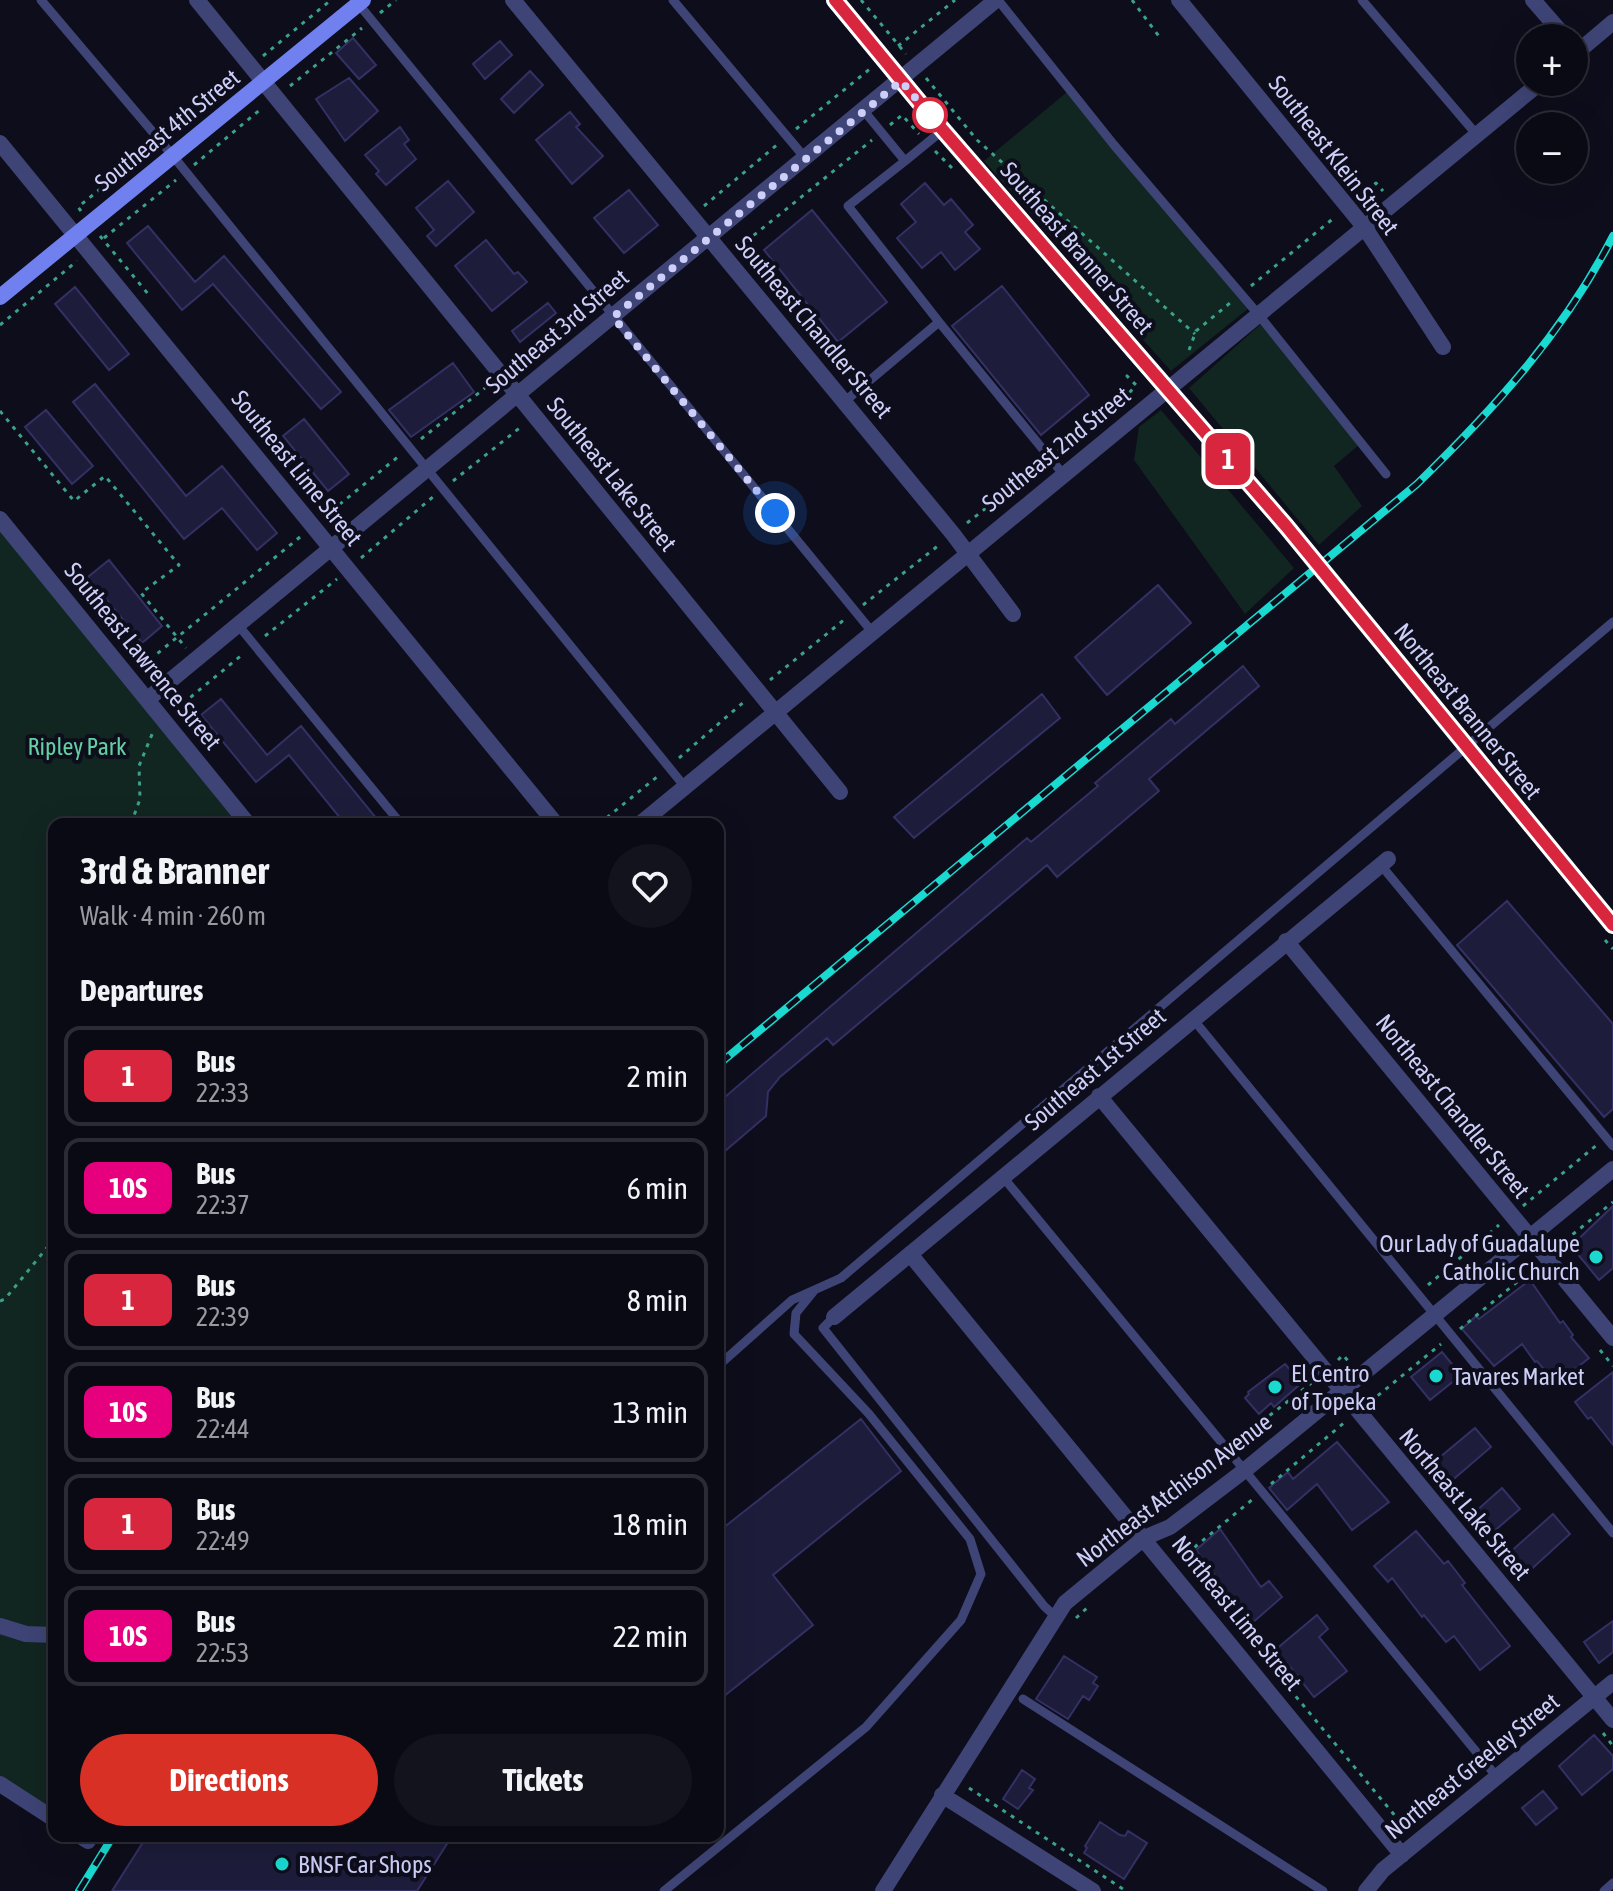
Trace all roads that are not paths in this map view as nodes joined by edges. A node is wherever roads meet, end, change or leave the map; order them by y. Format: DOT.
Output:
graph roads {
  1 [pos="41,0"];
  2 [pos="197,0"];
  3 [pos="513,0"];
  4 [pos="673,0"];
  5 [pos="834,0"];
  6 [pos="997,0"];
  7 [pos="1179,0"];
  8 [pos="1362,0"];
  9 [pos="1533,0"];
  10 [pos="359,1"];
  11 [pos="1613,22"];
  12 [pos="1554,24"];
  13 [pos="1588,41"];
  14 [pos="264,81"];
  15 [pos="901,81"];
  16 [pos="1524,96"];
  17 [pos="864,111"];
  18 [pos="943,130"];
  19 [pos="1477,135"];
  20 [pos="0,143"];
  21 [pos="173,156"];
  22 [pos="806,159"];
  23 [pos="905,161"];
  24 [pos="1365,228"];
  25 [pos="77,236"];
  26 [pos="708,237"];
  27 [pos="0,297"];
  28 [pos="1258,314"];
  29 [pos="613,317"];
  30 [pos="939,322"];
  31 [pos="1443,347"];
  32 [pos="518,396"];
  33 [pos="844,402"];
  34 [pos="426,470"];
  35 [pos="1063,474"];
  36 [pos="1386,474"];
  37 [pos="0,519"];
  38 [pos="1286,526"];
  39 [pos="332,548"];
  40 [pos="968,552"];
  41 [pos="1013,614"];
  42 [pos="1613,622"];
  43 [pos="238,625"];
  44 [pos="873,633"];
  45 [pos="148,699"];
  46 [pos="775,713"];
  47 [pos="685,787"];
  48 [pos="840,792"];
  49 [pos="243,818"];
  50 [pos="396,818"];
  51 [pos="551,818"];
  52 [pos="647,818"];
  53 [pos="1384,862"];
  54 [pos="1613,925"];
  55 [pos="1286,941"];
  56 [pos="1193,1019"];
  57 [pos="1099,1096"];
  58 [pos="1613,1146"];
  59 [pos="1613,1169"];
  60 [pos="1003,1177"];
  61 [pos="1529,1236"];
  62 [pos="910,1254"];
  63 [pos="816,1289"];
  64 [pos="1434,1313"];
  65 [pos="834,1317"];
  66 [pos="1613,1338"];
  67 [pos="724,1361"];
  68 [pos="1340,1391"];
  69 [pos="1245,1470"];
  70 [pos="1613,1533"];
  71 [pos="1144,1538"];
  72 [pos="1062,1620"];
  73 [pos="0,1626"];
  74 [pos="48,1635"];
  75 [pos="1613,1682"];
  76 [pos="1594,1697"];
  77 [pos="1023,1699"];
  78 [pos="1613,1720"];
  79 [pos="1497,1777"];
  80 [pos="0,1784"];
  81 [pos="942,1795"];
  82 [pos="48,1815"];
  83 [pos="1402,1855"];
  84 [pos="1613,1883"];
  85 [pos="664,1891"];
  86 [pos="883,1891"];
  87 [pos="1093,1891"];
  88 [pos="1323,1891"];
  89 [pos="1366,1891"];
  90 [pos="1604,1891"];
  1 -- 21 [label="lane"];
  2 -- 14 [label="street, Southeast Lake Street"];
  3 -- 26 [label="street, Southeast Chandler Street"];
  4 -- 22 [label="lane"];
  5 -- 15 [label="main road, Southeast Branner Street"];
  6 -- 15 [label="street, Southeast 3rd Street"];
  6 -- 28 [label="lane"];
  7 -- 24 [label="street, Southeast Klein Street"];
  8 -- 19 [label="lane"];
  9 -- 12 [label="street"];
  10 -- 14 [label="main road, Southeast 4th Street"];
  10 -- 29 [label="lane"];
  11 -- 13 [label="street"];
  14 -- 21 [label="main road, Southeast 4th Street"];
  14 -- 32 [label="street, Southeast Lake Street"];
  15 -- 17 [label="street, Southeast 3rd Street"];
  15 -- 18 [label="main road, Southeast Branner Street"];
  16 -- 19 [label="street, Southeast 2nd Street"];
  17 -- 22 [label="street, Southeast 3rd Street"];
  17 -- 23 [label="lane"];
  18 -- 23 [label="lane"];
  18 -- 38 [label="main road, Southeast Branner Street, bridge"];
  19 -- 24 [label="street, Southeast 2nd Street"];
  20 -- 25 [label="street, Southeast Lime Street"];
  21 -- 25 [label="main road, Southeast 4th Street"];
  21 -- 34 [label="lane"];
  22 -- 26 [label="street, Southeast 3rd Street"];
  23 -- 30 [label="lane"];
  24 -- 28 [label="street, Southeast 2nd Street"];
  24 -- 31 [label="street, Southeast Klein Street"];
  25 -- 27 [label="main road, Southeast 4th Street"];
  25 -- 39 [label="street, Southeast Lime Street"];
  26 -- 29 [label="street, Southeast 3rd Street"];
  26 -- 33 [label="street, Southeast Chandler Street"];
  28 -- 35 [label="street, Southeast 2nd Street"];
  28 -- 36 [label="lane"];
  29 -- 32 [label="street, Southeast 3rd Street"];
  29 -- 44 [label="lane"];
  30 -- 33 [label="lane"];
  30 -- 35 [label="lane"];
  32 -- 34 [label="street, Southeast 3rd Street"];
  32 -- 46 [label="street, Southeast Lake Street"];
  33 -- 40 [label="street, Southeast Chandler Street"];
  34 -- 39 [label="street, Southeast 3rd Street"];
  34 -- 47 [label="lane"];
  35 -- 40 [label="street, Southeast 2nd Street"];
  37 -- 45 [label="street, Southeast Lawrence Street"];
  38 -- 54 [label="main road, Northeast Branner Street, bridge"];
  39 -- 43 [label="street, Southeast 3rd Street"];
  39 -- 51 [label="street, Southeast Lime Street"];
  40 -- 41 [label="street, Southeast Chandler Street"];
  40 -- 44 [label="street, Southeast 2nd Street"];
  42 -- 63 [label="lane"];
  43 -- 45 [label="street, Southeast 3rd Street"];
  43 -- 50 [label="lane"];
  44 -- 46 [label="street, Southeast 2nd Street"];
  45 -- 49 [label="street, Southeast Lawrence Street"];
  46 -- 47 [label="street, Southeast 2nd Street"];
  46 -- 48 [label="street, Southeast Lake Street"];
  47 -- 52 [label="street, Southeast 2nd Street"];
  53 -- 55 [label="street, Southeast 1st Street"];
  53 -- 58 [label="lane"];
  55 -- 56 [label="street, Southeast 1st Street"];
  55 -- 61 [label="street, Northeast Chandler Street"];
  56 -- 57 [label="street, Southeast 1st Street"];
  56 -- 64 [label="lane"];
  57 -- 60 [label="street, Southeast 1st Street"];
  57 -- 68 [label="street, Northeast Lake Street"];
  59 -- 61 [label="street, Northeast Atchison Avenue"];
  60 -- 62 [label="street, Southeast 1st Street"];
  60 -- 69 [label="lane"];
  61 -- 64 [label="street, Northeast Atchison Avenue"];
  61 -- 66 [label="street, Northeast Chandler Street"];
  62 -- 65 [label="street, Southeast 1st Street"];
  62 -- 71 [label="street, Northeast Lime Street"];
  63 -- 67 [label="lane"];
  63 -- 85 [label="lane"];
  64 -- 68 [label="street, Northeast Atchison Avenue"];
  64 -- 70 [label="lane"];
  65 -- 72 [label="lane"];
  68 -- 69 [label="street, Northeast Atchison Avenue"];
  68 -- 76 [label="street, Northeast Lake Street"];
  69 -- 71 [label="street, Northeast Atchison Avenue"];
  69 -- 79 [label="lane"];
  71 -- 72 [label="street, Northeast Atchison Avenue"];
  71 -- 83 [label="street, Northeast Lime Street"];
  72 -- 81 [label="street, Northeast Atchison Avenue"];
  73 -- 74 [label="street"];
  75 -- 76 [label="street, Northeast Greeley Street"];
  76 -- 78 [label="street, Northeast Lake Street"];
  76 -- 79 [label="street, Northeast Greeley Street"];
  77 -- 88 [label="lane"];
  79 -- 83 [label="street, Northeast Greeley Street"];
  80 -- 82 [label="street"];
  81 -- 86 [label="street, Northeast Atchison Avenue"];
  81 -- 87 [label="street"];
  83 -- 89 [label="street, Northeast Greeley Street"];
  84 -- 90 [label="lane"];
}
